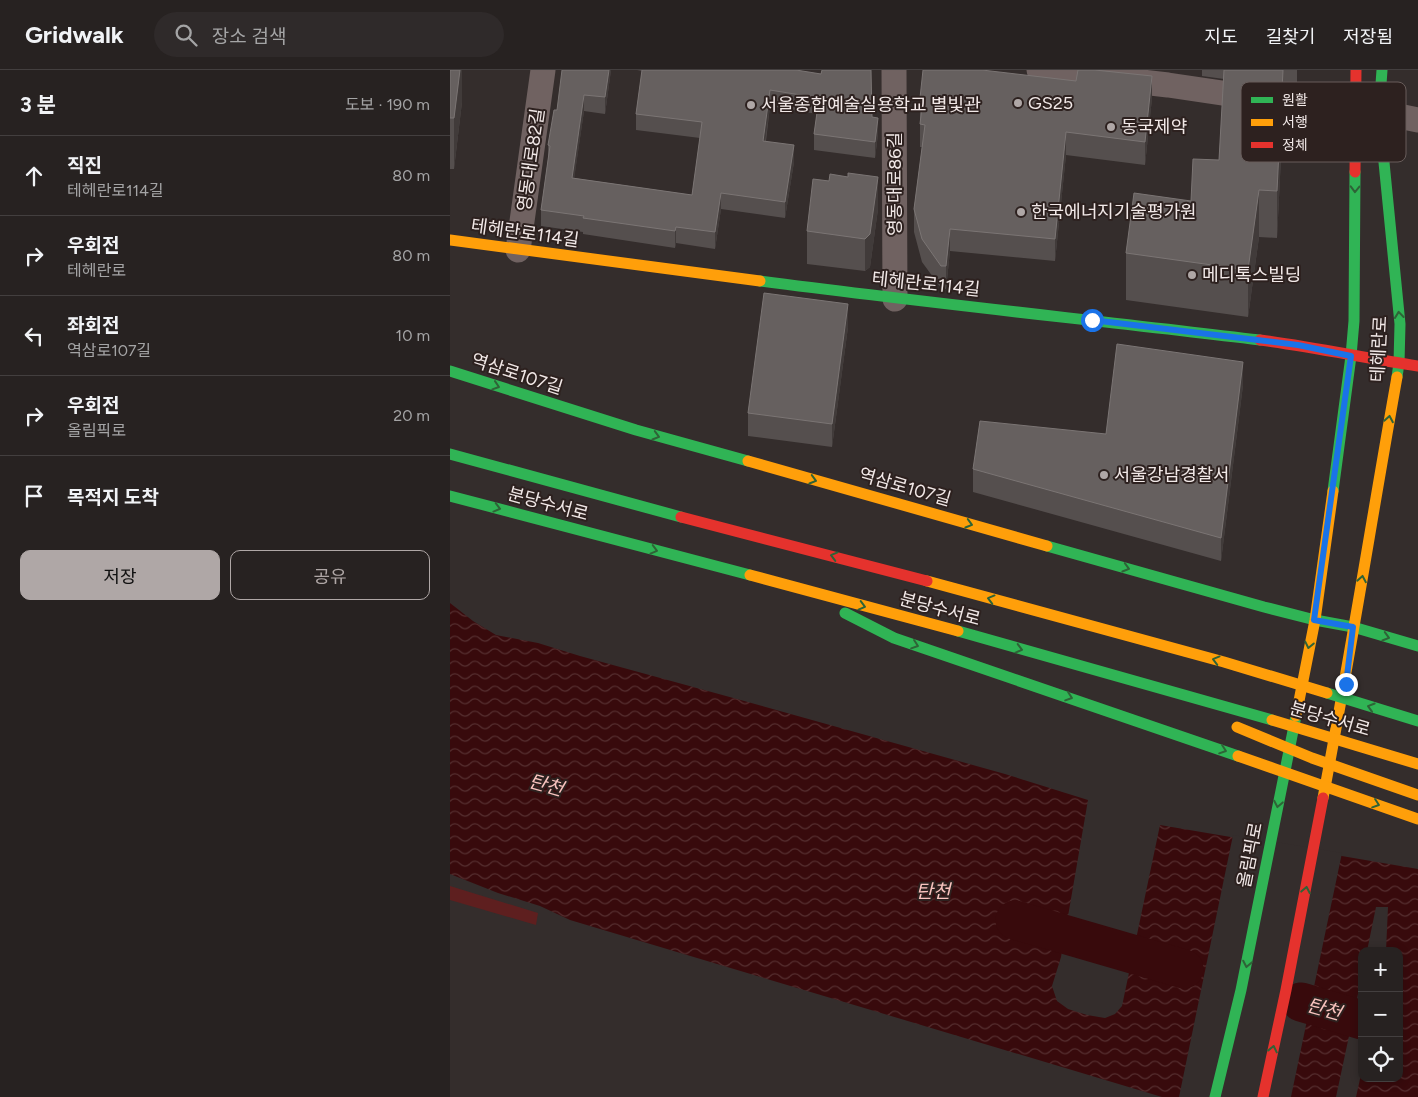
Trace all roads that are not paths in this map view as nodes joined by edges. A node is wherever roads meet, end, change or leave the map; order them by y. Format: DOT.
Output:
graph roads {
  1 [pos="543,70"];
  2 [pos="894,70"];
  3 [pos="1039,70"];
  4 [pos="1382,70"];
  5 [pos="1378,82"];
  6 [pos="1241,95"];
  7 [pos="1365,162"];
  8 [pos="1375,162"];
  9 [pos="450,240"];
  10 [pos="518,250"];
  11 [pos="895,299"];
  12 [pos="1351,356"];
  13 [pos="1399,363"];
  14 [pos="1418,366"];
  15 [pos="450,371"];
  16 [pos="450,454"];
  17 [pos="450,496"];
  18 [pos="792,586"];
  19 [pos="1314,620"];
  20 [pos="1353,627"];
  21 [pos="1418,646"];
  22 [pos="1111,674"];
  23 [pos="1202,712"];
  24 [pos="1418,721"];
  25 [pos="1230,724"];
  26 [pos="1418,764"];
  27 [pos="1418,795"];
  28 [pos="1418,819"];
  29 [pos="1215,1097"];
  30 [pos="1263,1097"];
  1 -- 10 [label="street, 영동대로82길"];
  2 -- 11 [label="street, 영동대로86길"];
  3 -- 6 [label="street"];
  4 -- 5 [label="main road, 테헤란로"];
  7 -- 12 [label="main road, 테헤란로, one-way"];
  13 -- 8 [label="main road, 테헤란로, one-way"];
  9 -- 10 [label="main road, 테헤란로114길"];
  10 -- 11 [label="main road, 테헤란로114길"];
  11 -- 12 [label="main road, 테헤란로114길"];
  12 -- 13 [label="main road, 테헤란로114길"];
  12 -- 19 [label="main road, 테헤란로"];
  13 -- 14 [label="main road, 테헤란로114길"];
  20 -- 13 [label="main road, 테헤란로, one-way"];
  15 -- 19 [label="main road, 역삼로107길, one-way"];
  24 -- 16 [label="main road, 분당수서로, one-way, bridge"];
  17 -- 18 [label="main road, 분당수서로, one-way, bridge"];
  18 -- 22 [label="main road, 분당수서로, one-way, bridge"];
  18 -- 28 [label="main road, one-way, bridge"];
  19 -- 20 [label="main road, 역삼로107길"];
  19 -- 29 [label="main road, 올림픽로, one-way, bridge"];
  20 -- 21 [label="main road, 역삼로107길, one-way"];
  30 -- 20 [label="main road, one-way, bridge"];
  22 -- 23 [label="main road, bridge"];
  22 -- 26 [label="main road, 분당수서로, bridge"];
  25 -- 27 [label="main road, bridge"];
}
